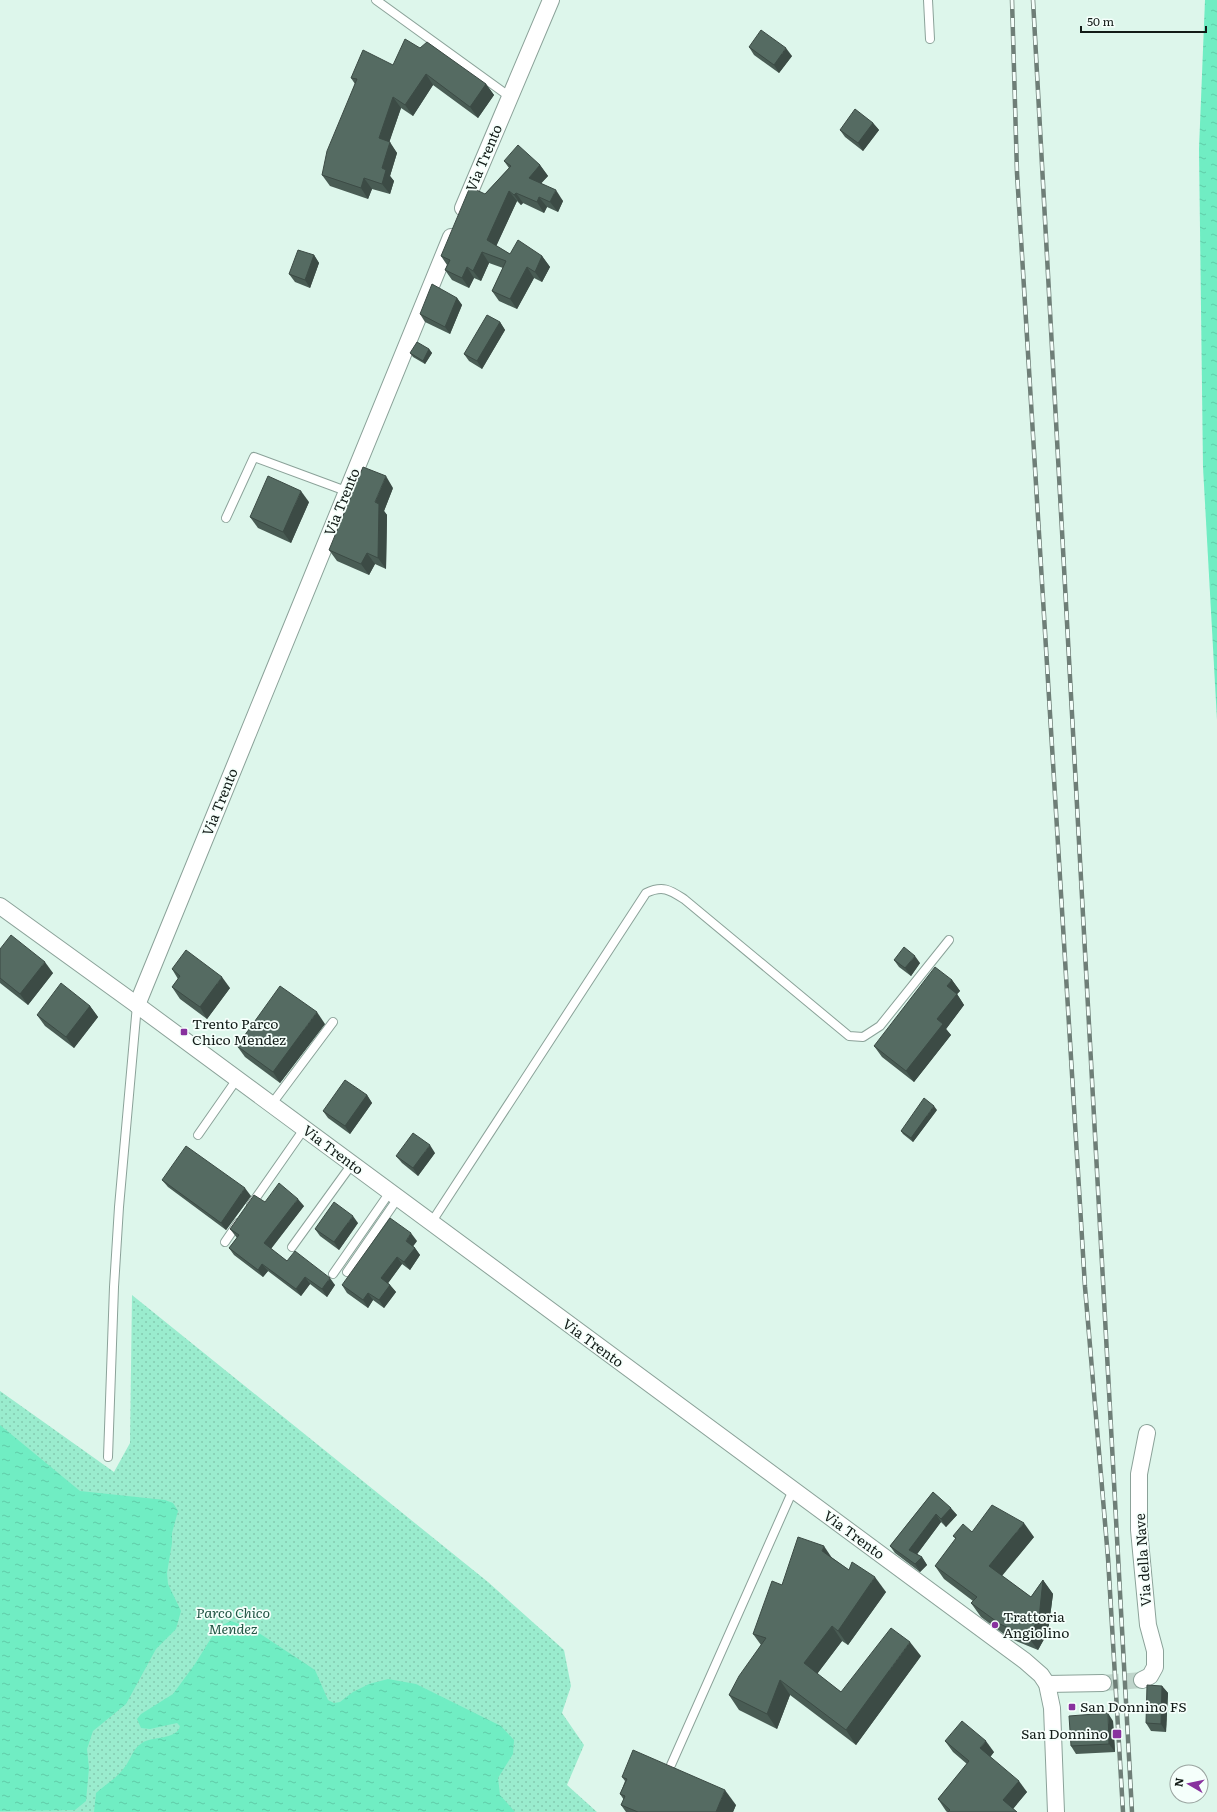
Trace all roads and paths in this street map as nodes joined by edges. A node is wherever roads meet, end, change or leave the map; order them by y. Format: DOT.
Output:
graph roads {
  1 [pos="376,0"];
  2 [pos="551,0"];
  3 [pos="928,0"];
  4 [pos="930,39"];
  5 [pos="510,96"];
  6 [pos="346,491"];
  7 [pos="226,518"];
  8 [pos="0,906"];
  9 [pos="949,940"];
  10 [pos="137,1005"];
  11 [pos="333,1022"];
  12 [pos="237,1079"];
  13 [pos="272,1105"];
  14 [pos="304,1129"];
  15 [pos="198,1135"];
  16 [pos="352,1164"];
  17 [pos="394,1195"];
  18 [pos="431,1223"];
  19 [pos="225,1242"];
  20 [pos="292,1247"];
  21 [pos="347,1272"];
  22 [pos="333,1274"];
  23 [pos="1147,1433"];
  24 [pos="108,1457"];
  25 [pos="793,1490"];
  26 [pos="1142,1680"];
  27 [pos="1103,1683"];
  28 [pos="1047,1684"];
  29 [pos="671,1765"];
  30 [pos="1056,1812"];
  1 -- 5 [label="lane"];
  2 -- 5 [label="street, Via Trento"];
  3 -- 4 [label="lane"];
  5 -- 6 [label="street, Via Trento"];
  6 -- 7 [label="lane"];
  6 -- 10 [label="street, Via Trento"];
  8 -- 10 [label="street, Via Trento"];
  9 -- 18 [label="lane"];
  10 -- 12 [label="street, Via Trento"];
  10 -- 24 [label="lane"];
  11 -- 13 [label="lane"];
  12 -- 13 [label="street, Via Trento"];
  12 -- 15 [label="lane"];
  13 -- 14 [label="street, Via Trento"];
  14 -- 16 [label="street, Via Trento"];
  14 -- 19 [label="lane"];
  16 -- 17 [label="street, Via Trento"];
  16 -- 20 [label="lane"];
  17 -- 18 [label="street, Via Trento"];
  17 -- 21 [label="lane"];
  17 -- 22 [label="lane"];
  18 -- 25 [label="street, Via Trento"];
  23 -- 26 [label="street, Via della Nave"];
  25 -- 28 [label="street, Via Trento"];
  25 -- 29 [label="lane"];
  27 -- 28 [label="street"];
  28 -- 30 [label="street"];
}
